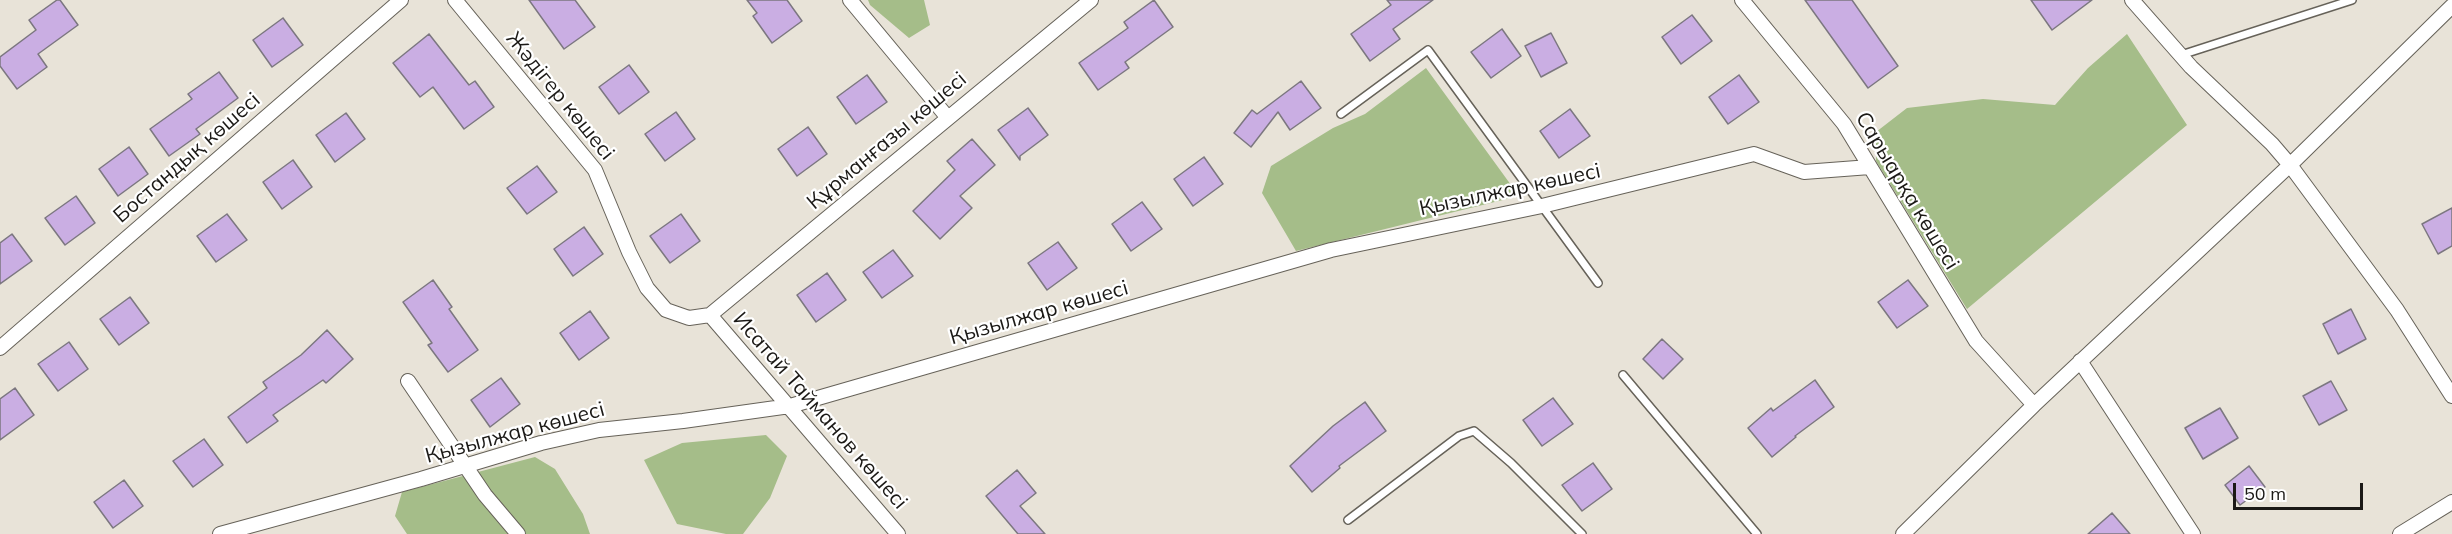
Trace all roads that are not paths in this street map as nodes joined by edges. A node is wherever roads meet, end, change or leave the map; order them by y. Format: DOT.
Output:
graph roads {
  1 [pos="401,0"];
  2 [pos="455,0"];
  3 [pos="850,0"];
  4 [pos="1090,0"];
  5 [pos="1742,0"];
  6 [pos="2132,0"];
  7 [pos="2352,0"];
  8 [pos="2452,6"];
  9 [pos="2181,55"];
  10 [pos="1341,114"];
  11 [pos="948,118"];
  12 [pos="2290,165"];
  13 [pos="1870,167"];
  14 [pos="1542,206"];
  15 [pos="1598,283"];
  16 [pos="710,315"];
  17 [pos="0,348"];
  18 [pos="2080,361"];
  19 [pos="1623,375"];
  20 [pos="408,381"];
  21 [pos="2452,396"];
  22 [pos="2034,405"];
  23 [pos="790,406"];
  24 [pos="466,466"];
  25 [pos="2452,502"];
  26 [pos="1348,520"];
  27 [pos="220,534"];
  28 [pos="518,534"];
  29 [pos="898,534"];
  30 [pos="1582,534"];
  31 [pos="1757,534"];
  32 [pos="1903,534"];
  33 [pos="2193,534"];
  34 [pos="2400,534"];
  1 -- 17 [label="street, Бостандық көшесі"];
  2 -- 16 [label="street, Жәдігер көшесі"];
  3 -- 11 [label="street"];
  4 -- 11 [label="street, Құрманғазы көшесі"];
  5 -- 13 [label="street, Сарыарқа көшесі"];
  6 -- 9 [label="street"];
  7 -- 9 [label="lane"];
  8 -- 12 [label="street"];
  9 -- 12 [label="street"];
  10 -- 14 [label="lane"];
  11 -- 16 [label="street, Құрманғазы көшесі"];
  12 -- 18 [label="street"];
  12 -- 21 [label="street"];
  13 -- 14 [label="street, Қызылжар көшесі"];
  13 -- 22 [label="street, Сарыарқа көшесі"];
  14 -- 15 [label="lane"];
  14 -- 23 [label="street, Қызылжар көшесі"];
  16 -- 23 [label="street, Исатай Тайманов көшесі"];
  18 -- 22 [label="street"];
  18 -- 33 [label="street"];
  19 -- 31 [label="lane"];
  20 -- 24 [label="street"];
  22 -- 32 [label="street"];
  23 -- 24 [label="street, Қызылжар көшесі"];
  23 -- 29 [label="street, Исатай Тайманов көшесі"];
  24 -- 27 [label="street, Қызылжар көшесі"];
  24 -- 28 [label="street"];
  25 -- 34 [label="street"];
  26 -- 30 [label="lane"];
}
